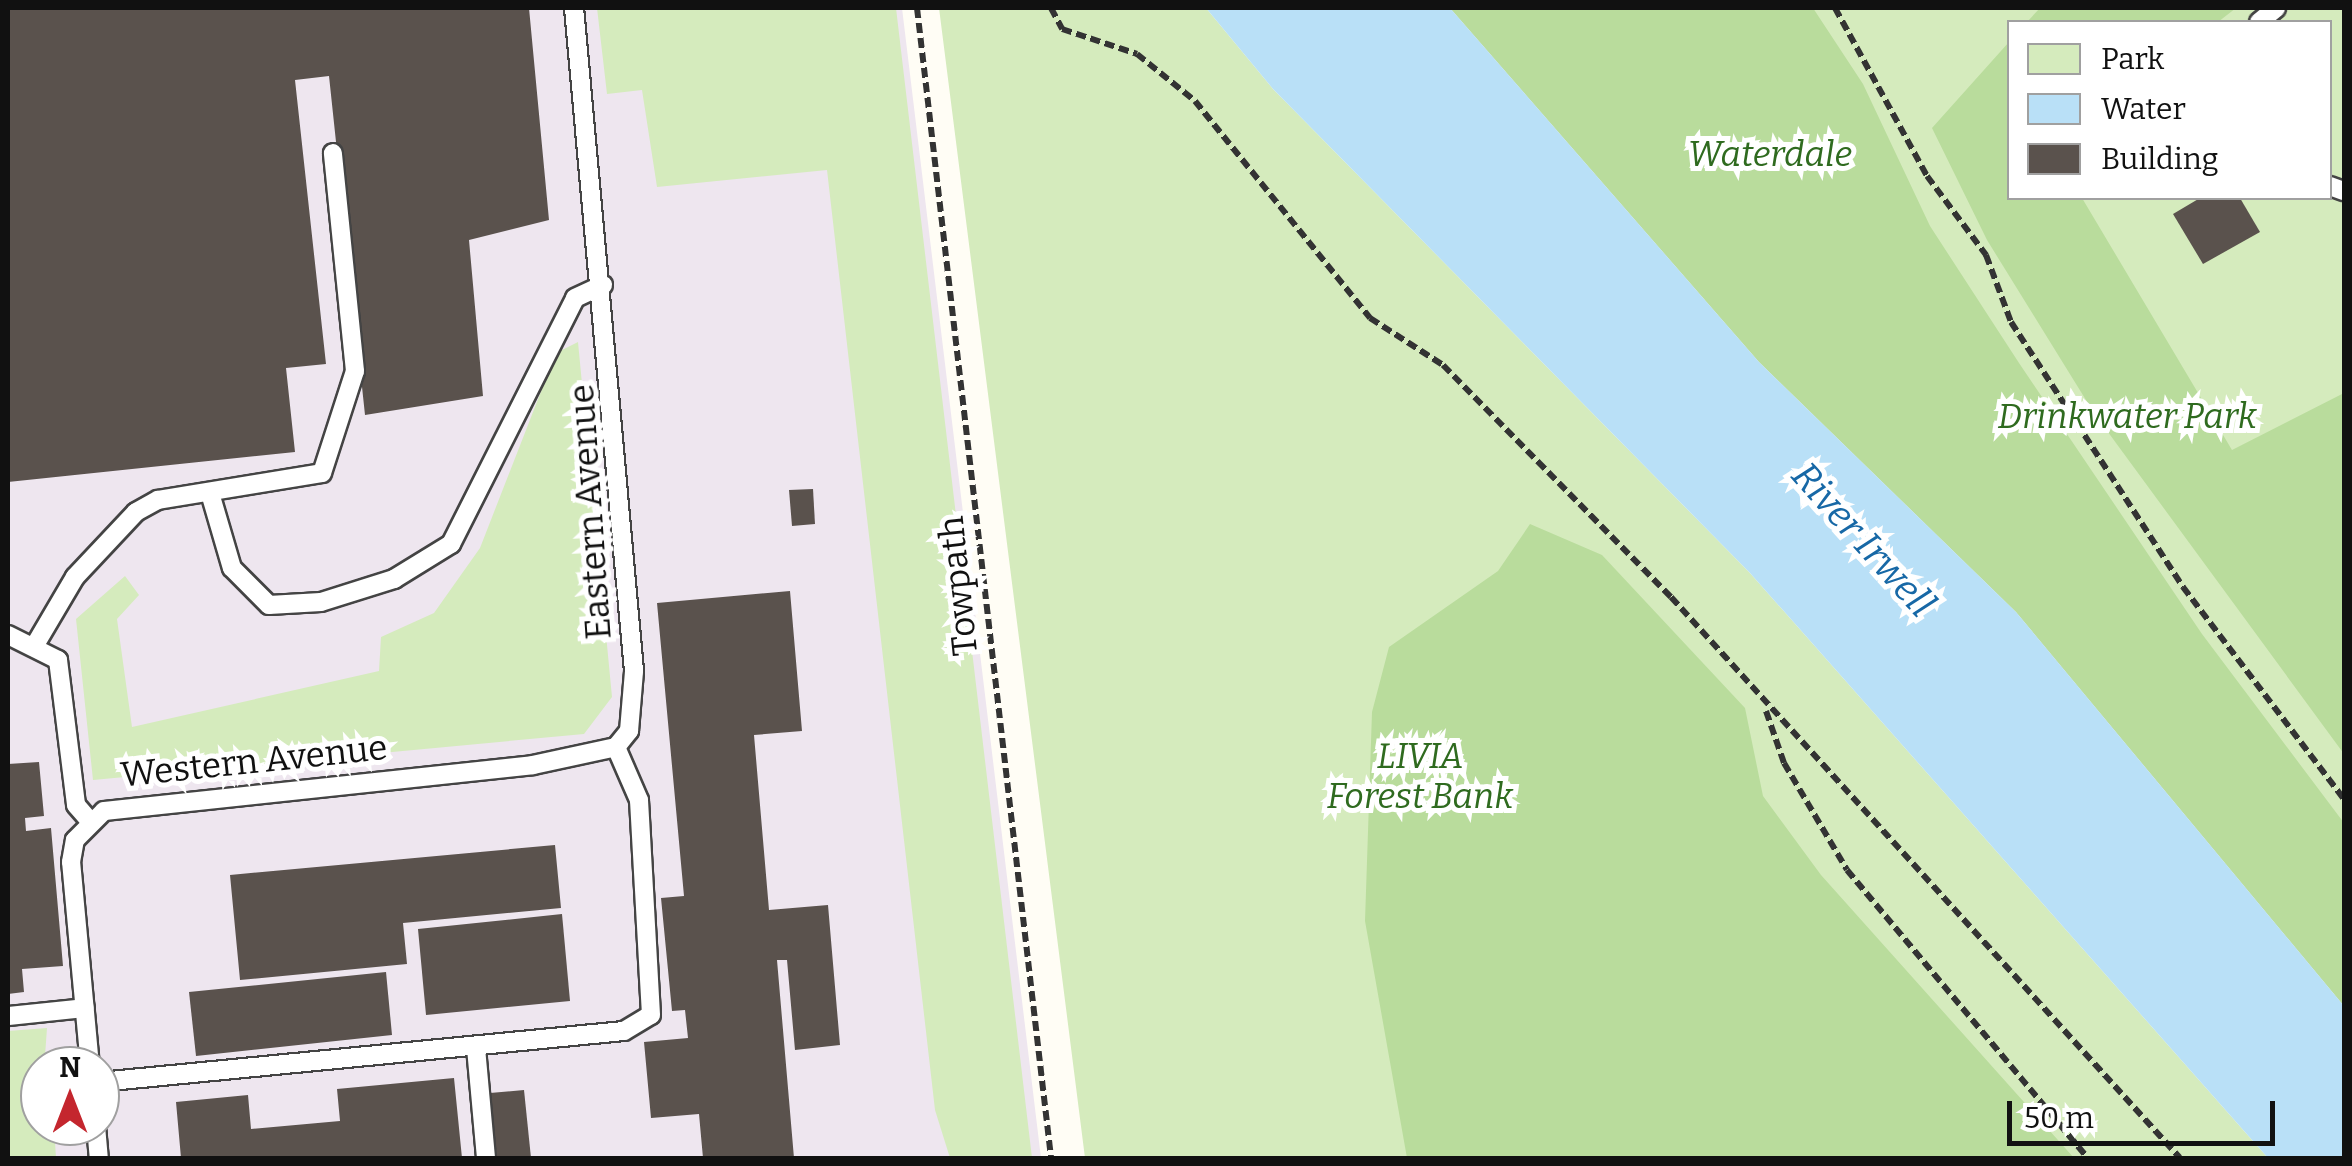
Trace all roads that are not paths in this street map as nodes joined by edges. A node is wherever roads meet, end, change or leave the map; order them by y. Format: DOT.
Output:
graph roads {
  1 [pos="574,8"];
  2 [pos="333,154"];
  3 [pos="604,285"];
  4 [pos="210,493"];
  5 [pos="8,634"];
  6 [pos="34,645"];
  7 [pos="616,747"];
  8 [pos="91,822"];
  9 [pos="85,1008"];
  10 [pos="8,1016"];
  11 [pos="88,1046"];
  12 [pos="476,1048"];
  13 [pos="120,1080"];
  14 [pos="486,1158"];
  1 -- 3 [label="lane, Eastern Avenue"];
  2 -- 4 [label="lane"];
  3 -- 4 [label="lane"];
  3 -- 7 [label="lane, Eastern Avenue"];
  4 -- 6 [label="lane"];
  5 -- 6 [label="lane"];
  6 -- 8 [label="lane"];
  7 -- 8 [label="lane, Western Avenue"];
  7 -- 12 [label="lane"];
  8 -- 9 [label="lane, Western Avenue"];
  9 -- 10 [label="lane"];
  9 -- 11 [label="lane, Western Avenue"];
  12 -- 13 [label="lane"];
  12 -- 14 [label="lane"];
}
